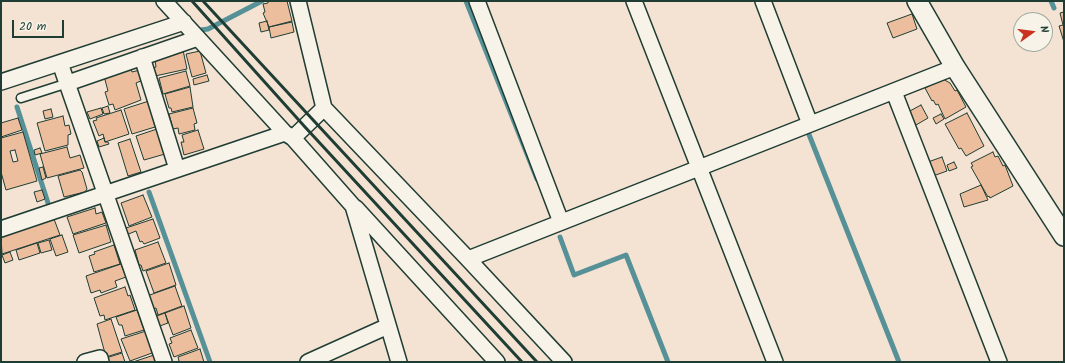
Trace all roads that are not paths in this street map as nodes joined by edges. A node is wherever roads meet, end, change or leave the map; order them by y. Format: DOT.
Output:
graph roads {
  1 [pos="164,1"];
  2 [pos="298,1"];
  3 [pos="477,1"];
  4 [pos="634,1"];
  5 [pos="763,1"];
  6 [pos="917,1"];
  7 [pos="184,22"];
  8 [pos="198,38"];
  9 [pos="142,57"];
  10 [pos="60,63"];
  11 [pos="955,67"];
  12 [pos="1,82"];
  13 [pos="68,83"];
  14 [pos="894,92"];
  15 [pos="21,98"];
  16 [pos="324,108"];
  17 [pos="810,124"];
  18 [pos="289,135"];
  19 [pos="698,168"];
  20 [pos="176,169"];
  21 [pos="105,193"];
  22 [pos="353,206"];
  23 [pos="562,222"];
  24 [pos="1,229"];
  25 [pos="1064,236"];
  26 [pos="468,259"];
  27 [pos="388,326"];
  28 [pos="85,362"];
  29 [pos="101,362"];
  30 [pos="164,362"];
  31 [pos="308,362"];
  32 [pos="399,362"];
  33 [pos="497,362"];
  34 [pos="564,362"];
  35 [pos="775,362"];
  36 [pos="999,362"];
  1 -- 7 [label="street"];
  2 -- 16 [label="street"];
  3 -- 23 [label="street"];
  4 -- 19 [label="street"];
  5 -- 17 [label="street"];
  6 -- 11 [label="street"];
  7 -- 8 [label="street"];
  7 -- 10 [label="street"];
  8 -- 9 [label="street"];
  8 -- 18 [label="street"];
  9 -- 13 [label="street"];
  9 -- 20 [label="street"];
  10 -- 12 [label="street"];
  10 -- 13 [label="street"];
  11 -- 14 [label="street"];
  11 -- 25 [label="street"];
  13 -- 15 [label="lane"];
  13 -- 21 [label="street"];
  14 -- 17 [label="street"];
  14 -- 36 [label="street"];
  16 -- 18 [label="street"];
  16 -- 26 [label="street"];
  17 -- 19 [label="street"];
  18 -- 20 [label="street"];
  18 -- 22 [label="street"];
  19 -- 23 [label="street"];
  19 -- 35 [label="street"];
  20 -- 21 [label="street"];
  21 -- 24 [label="street"];
  21 -- 30 [label="street"];
  22 -- 27 [label="street"];
  22 -- 33 [label="street"];
  23 -- 26 [label="street"];
  26 -- 34 [label="street"];
  27 -- 31 [label="street"];
  27 -- 32 [label="street"];
  28 -- 29 [label="street"];
}
